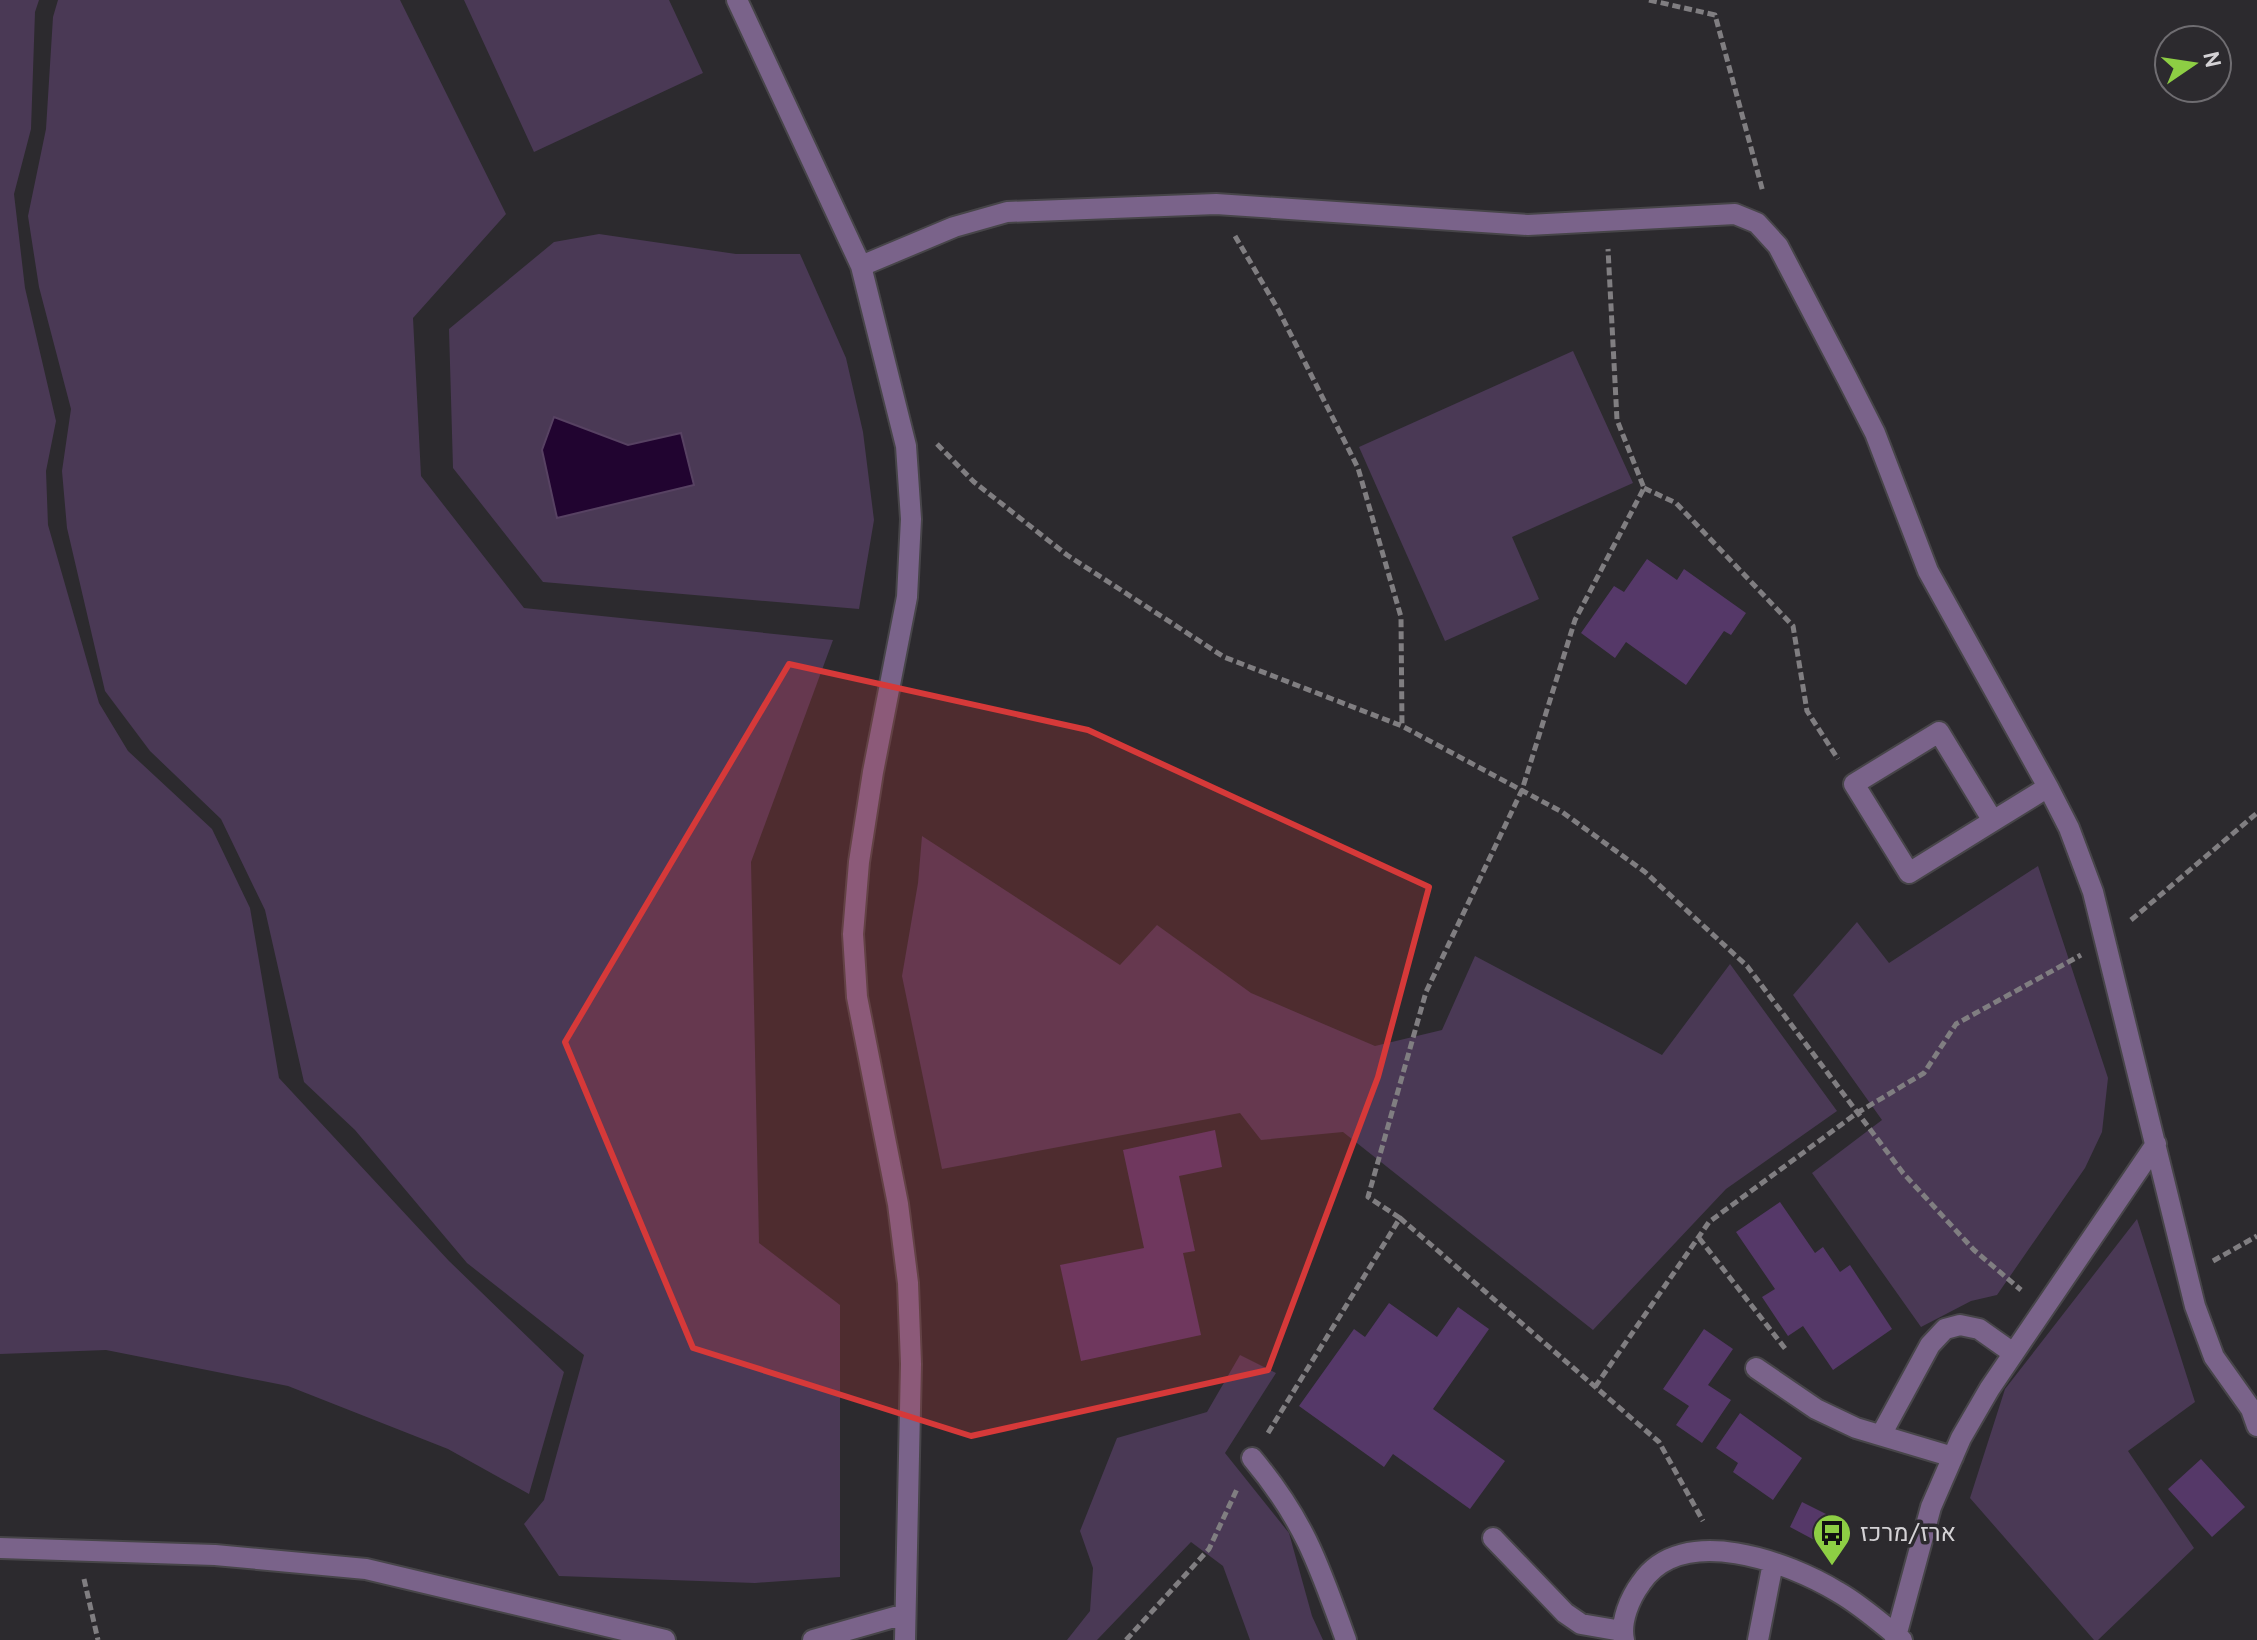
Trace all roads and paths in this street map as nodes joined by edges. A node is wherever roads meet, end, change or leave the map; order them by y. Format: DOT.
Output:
graph roads {
  1 [pos="737,0"];
  2 [pos="1649,0"];
  3 [pos="1216,204"];
  4 [pos="1607,222"];
  5 [pos="1778,246"];
  6 [pos="861,266"];
  7 [pos="897,403"];
  8 [pos="1644,488"];
  9 [pos="1402,726"];
  10 [pos="1854,784"];
  11 [pos="2048,787"];
  12 [pos="1522,790"];
  13 [pos="2257,813"];
  14 [pos="1993,821"];
  15 [pos="2105,941"];
  16 [pos="1857,1113"];
  17 [pos="2156,1144"];
  18 [pos="1400,1218"];
  19 [pos="2257,1236"];
  20 [pos="1699,1238"];
  21 [pos="2187,1276"];
  22 [pos="2043,1309"];
  23 [pos="2013,1353"];
  24 [pos="1795,1359"];
  25 [pos="1756,1368"];
  26 [pos="2234,1385"];
  27 [pos="1595,1387"];
  28 [pos="2257,1398"];
  29 [pos="2257,1426"];
  30 [pos="1881,1435"];
  31 [pos="1953,1457"];
  32 [pos="1252,1458"];
  33 [pos="1493,1538"];
  34 [pos="0,1548"];
  35 [pos="77,1550"];
  36 [pos="1720,1552"];
  37 [pos="1773,1563"];
  38 [pos="905,1614"];
  39 [pos="1623,1635"];
  40 [pos="1898,1638"];
  41 [pos="98,1640"];
  42 [pos="665,1640"];
  43 [pos="813,1640"];
  44 [pos="905,1640"];
  45 [pos="1126,1640"];
  46 [pos="1346,1640"];
  47 [pos="1758,1640"];
  1 -- 6 [label="street"];
  2 -- 5 [label="path"];
  3 -- 4 [label="street"];
  3 -- 6 [label="street"];
  3 -- 9 [label="path"];
  4 -- 5 [label="street"];
  4 -- 8 [label="path"];
  5 -- 11 [label="street"];
  6 -- 7 [label="street"];
  7 -- 9 [label="path"];
  7 -- 38 [label="street"];
  8 -- 10 [label="path"];
  8 -- 12 [label="path"];
  9 -- 12 [label="path"];
  10 -- 14 [label="street"];
  10 -- 14 [label="street"];
  11 -- 14 [label="street"];
  11 -- 15 [label="street"];
  12 -- 16 [label="path"];
  12 -- 18 [label="path"];
  13 -- 15 [label="path"];
  15 -- 16 [label="path"];
  15 -- 17 [label="street"];
  16 -- 20 [label="path"];
  16 -- 22 [label="path"];
  17 -- 21 [label="street"];
  17 -- 22 [label="street"];
  18 -- 27 [label="path"];
  18 -- 32 [label="path"];
  19 -- 21 [label="path"];
  20 -- 24 [label="path"];
  20 -- 27 [label="path"];
  21 -- 26 [label="street"];
  22 -- 23 [label="street"];
  23 -- 30 [label="street"];
  23 -- 31 [label="street"];
  25 -- 30 [label="street"];
  26 -- 28 [label="street"];
  26 -- 29 [label="street"];
  27 -- 36 [label="path"];
  30 -- 31 [label="street"];
  31 -- 40 [label="street"];
  32 -- 45 [label="path"];
  32 -- 46 [label="street"];
  33 -- 39 [label="street"];
  34 -- 35 [label="street"];
  35 -- 41 [label="path"];
  35 -- 42 [label="street"];
  36 -- 37 [label="street"];
  36 -- 39 [label="street"];
  37 -- 40 [label="street"];
  37 -- 47 [label="street"];
  38 -- 43 [label="street"];
  38 -- 44 [label="street"];
}
